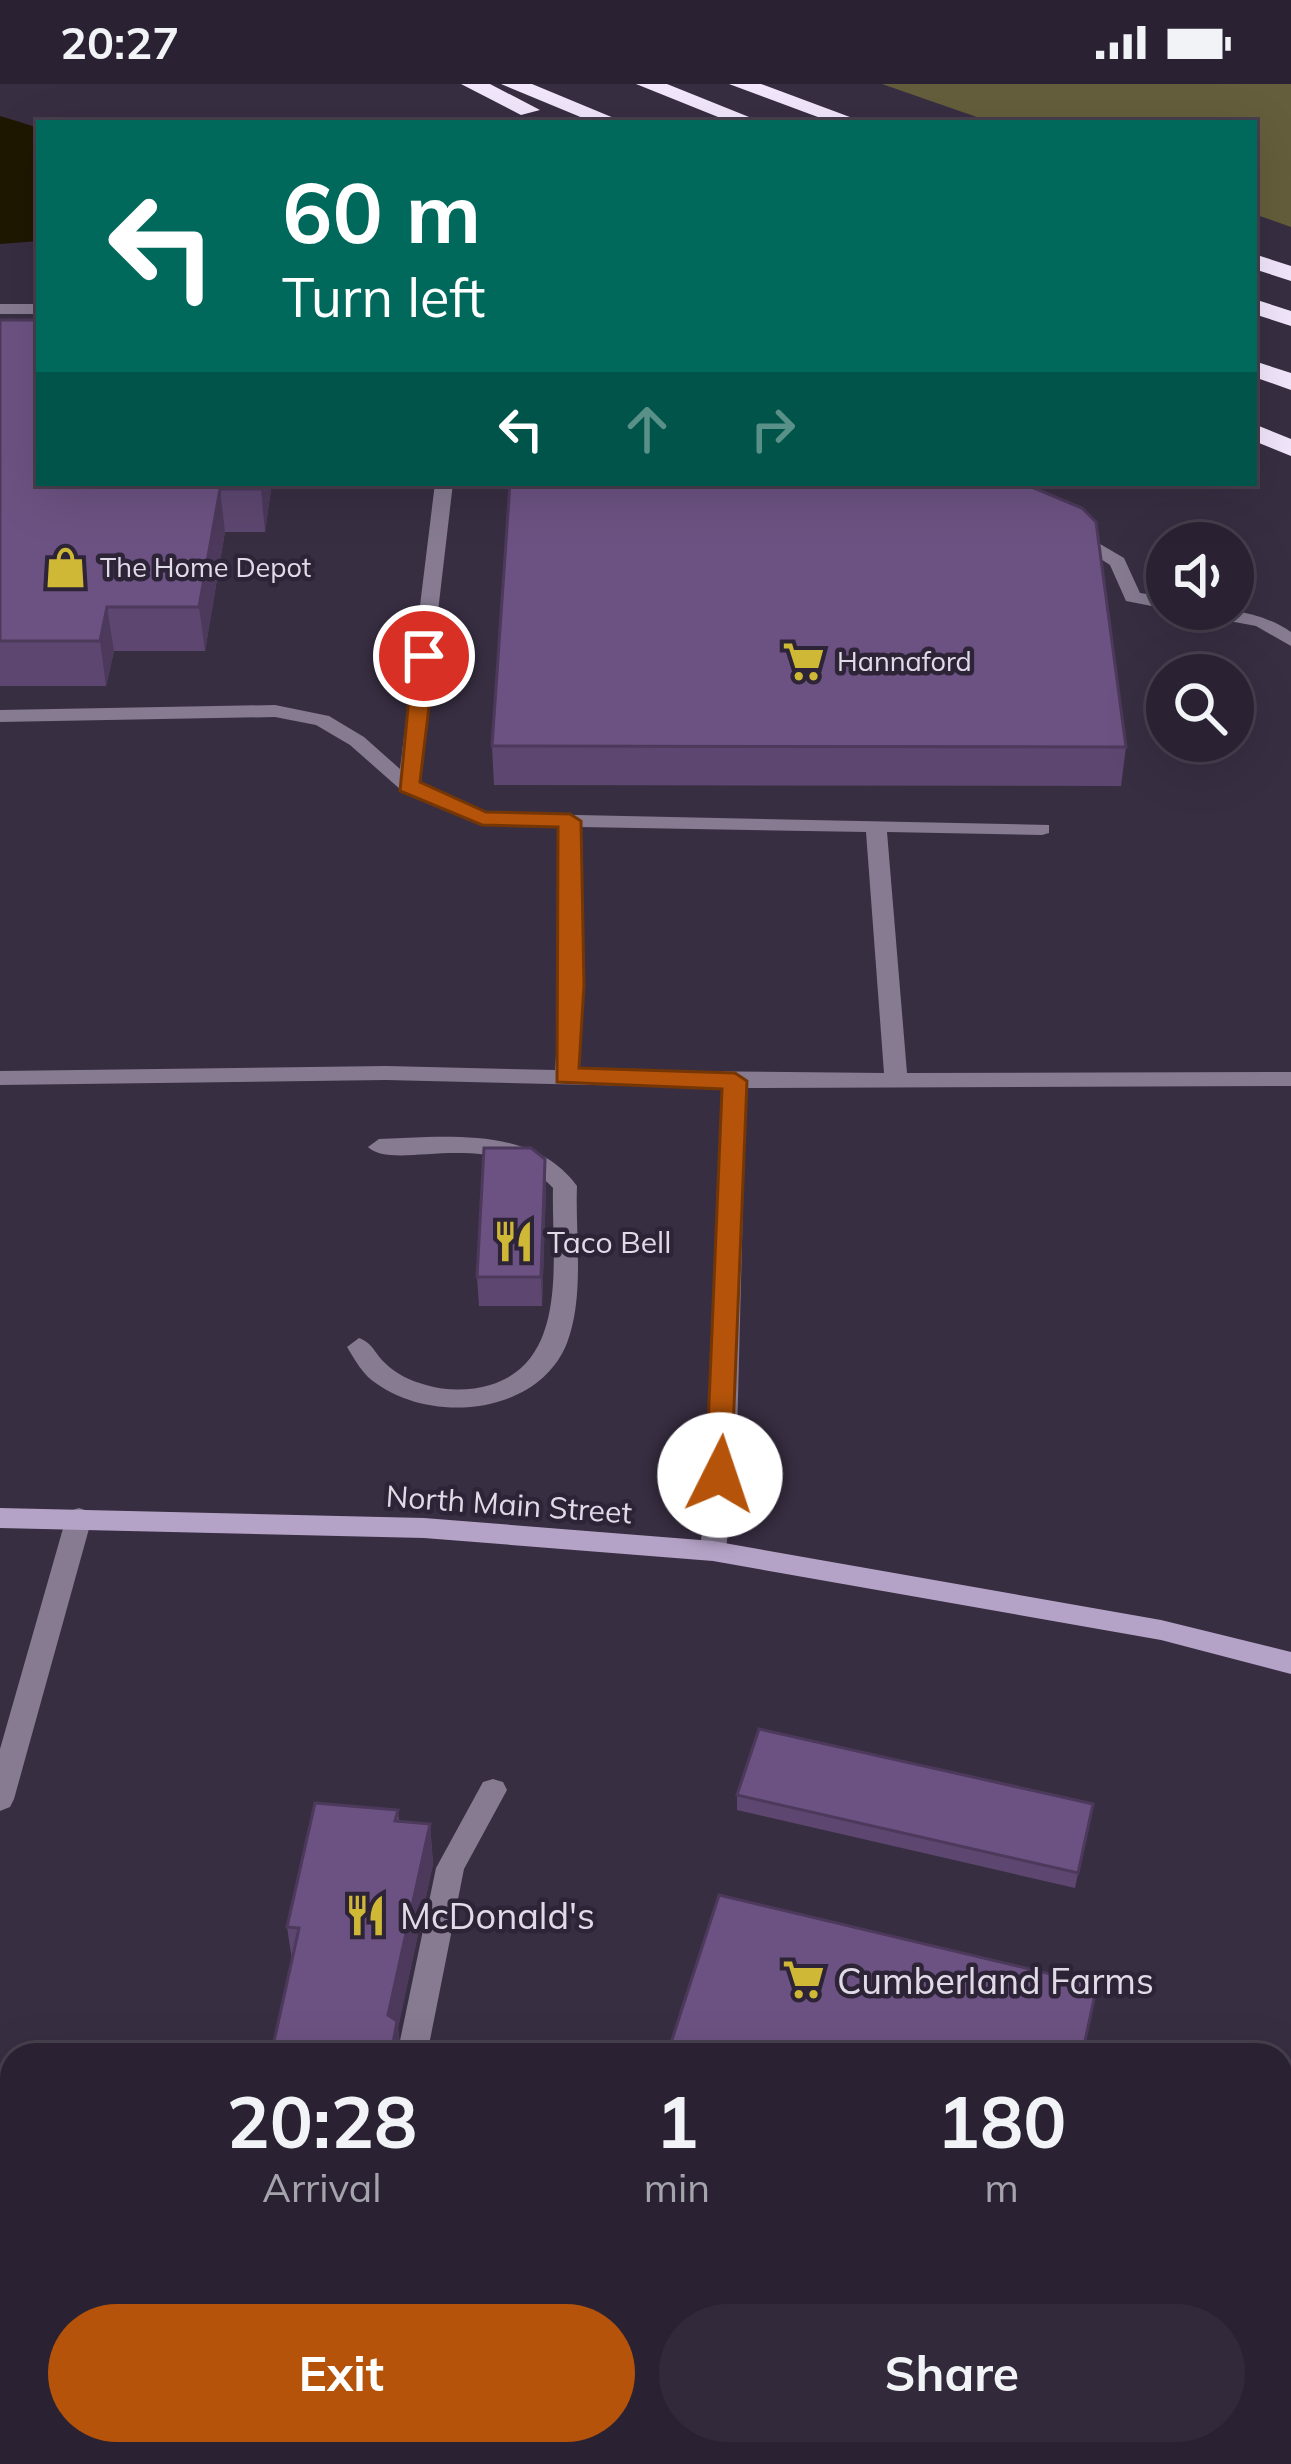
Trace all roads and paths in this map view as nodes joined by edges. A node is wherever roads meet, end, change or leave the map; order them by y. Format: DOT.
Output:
graph roads {
  1 [pos="472,84"];
  2 [pos="512,84"];
  3 [pos="646,84"];
  4 [pos="740,84"];
  5 [pos="552,120"];
  6 [pos="607,120"];
  7 [pos="745,120"];
  8 [pos="846,120"];
  9 [pos="1257,262"];
  10 [pos="1291,274"];
  11 [pos="1257,307"];
  12 [pos="0,309"];
  13 [pos="36,309"];
  14 [pos="1291,319"];
  15 [pos="1257,369"];
  16 [pos="1291,382"];
  17 [pos="1257,433"];
  18 [pos="1291,448"];
  19 [pos="444,486"];
  20 [pos="1056,524"];
  21 [pos="1146,599"];
  22 [pos="1254,620"];
  23 [pos="1291,640"];
  24 [pos="0,716"];
  25 [pos="408,786"];
  26 [pos="570,821"];
  27 [pos="876,827"];
  28 [pos="1042,829"];
  29 [pos="566,1076"];
  30 [pos="0,1078"];
  31 [pos="1291,1078"];
  32 [pos="896,1079"];
  33 [pos="735,1081"];
  34 [pos="379,1147"];
  35 [pos="359,1347"];
  36 [pos="0,1518"];
  37 [pos="79,1518"];
  38 [pos="713,1551"];
  39 [pos="1291,1663"];
  40 [pos="493,1790"];
  41 [pos="0,1798"];
  42 [pos="414,2043"];
  1 -- 5 [label="highway"];
  2 -- 6 [label="highway"];
  3 -- 7 [label="highway"];
  4 -- 8 [label="highway"];
  9 -- 10 [label="highway"];
  11 -- 14 [label="highway"];
  12 -- 13 [label="lane"];
  15 -- 16 [label="highway"];
  17 -- 18 [label="highway"];
  19 -- 25 [label="lane"];
  20 -- 21 [label="lane"];
  22 -- 23 [label="lane"];
  24 -- 25 [label="lane"];
  25 -- 26 [label="lane"];
  26 -- 27 [label="lane"];
  26 -- 29 [label="lane"];
  27 -- 28 [label="lane"];
  27 -- 32 [label="lane"];
  29 -- 30 [label="lane"];
  29 -- 33 [label="lane"];
  31 -- 32 [label="lane"];
  32 -- 33 [label="lane"];
  33 -- 38 [label="lane"];
  34 -- 35 [label="lane"];
  36 -- 37 [label="main road, North Main Street"];
  37 -- 38 [label="main road, North Main Street"];
  37 -- 41 [label="lane"];
  38 -- 39 [label="main road, North Main Street"];
  40 -- 42 [label="lane"];
}
